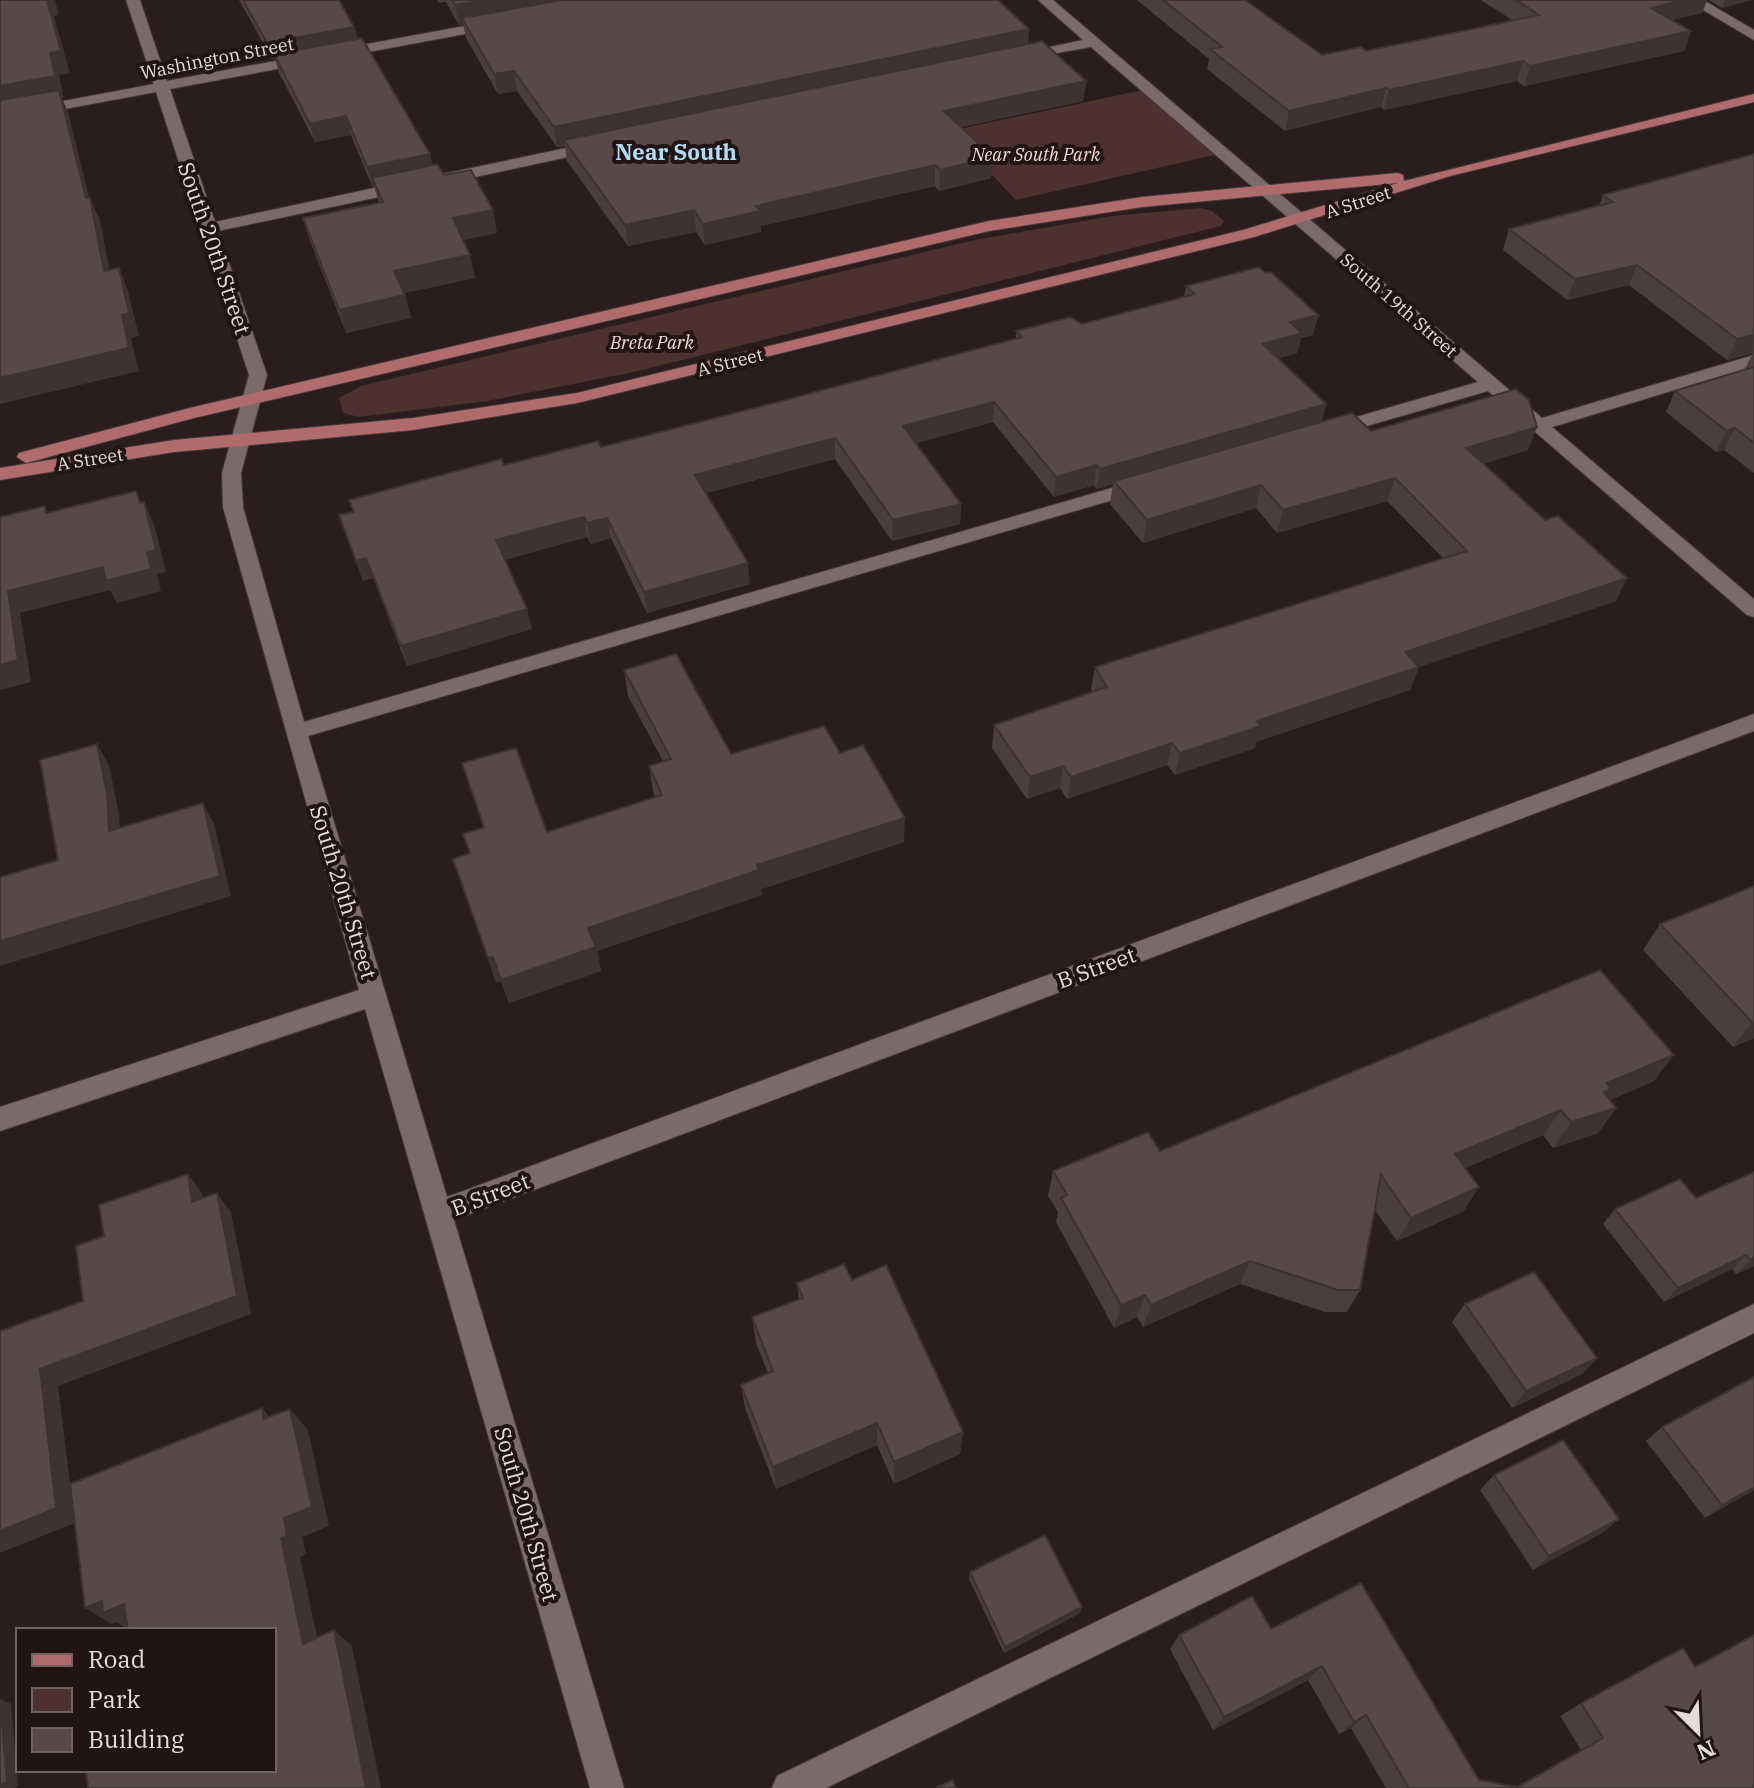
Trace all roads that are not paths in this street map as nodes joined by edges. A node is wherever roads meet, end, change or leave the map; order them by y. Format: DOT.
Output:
graph roads {
  1 [pos="133,0"];
  2 [pos="1045,0"];
  3 [pos="1693,0"];
  4 [pos="505,23"];
  5 [pos="1754,36"];
  6 [pos="1094,42"];
  7 [pos="1002,62"];
  8 [pos="161,87"];
  9 [pos="1754,98"];
  10 [pos="0,117"];
  11 [pos="616,142"];
  12 [pos="1445,173"];
  13 [pos="1267,192"];
  14 [pos="1301,220"];
  15 [pos="208,228"];
  16 [pos="1754,360"];
  17 [pos="1491,384"];
  18 [pos="256,397"];
  19 [pos="1538,425"];
  20 [pos="1307,437"];
  21 [pos="241,439"];
  22 [pos="0,465"];
  23 [pos="0,474"];
  24 [pos="1169,478"];
  25 [pos="1754,610"];
  26 [pos="1754,722"];
  27 [pos="296,732"];
  28 [pos="375,995"];
  29 [pos="0,1119"];
  30 [pos="439,1213"];
  31 [pos="1754,1318"];
  32 [pos="607,1788"];
  33 [pos="789,1788"];
  1 -- 8 [label="street, South 20th Street"];
  2 -- 6 [label="street, South 19th Street"];
  3 -- 5 [label="street"];
  4 -- 8 [label="street, Washington Street"];
  6 -- 7 [label="street"];
  6 -- 13 [label="street, South 19th Street"];
  8 -- 10 [label="street, Washington Street"];
  8 -- 15 [label="street, South 20th Street"];
  9 -- 12 [label="main road, A Street"];
  11 -- 15 [label="street"];
  12 -- 13 [label="main road, A Street"];
  12 -- 14 [label="main road, A Street"];
  13 -- 14 [label="street, South 19th Street"];
  13 -- 18 [label="main road, A Street"];
  14 -- 17 [label="street, South 19th Street"];
  14 -- 21 [label="main road, A Street"];
  15 -- 18 [label="street, South 20th Street"];
  16 -- 19 [label="street"];
  17 -- 19 [label="street, South 19th Street"];
  17 -- 20 [label="street"];
  18 -- 21 [label="street, South 20th Street"];
  18 -- 22 [label="main road, A Street"];
  19 -- 25 [label="street, South 19th Street"];
  21 -- 23 [label="main road, A Street"];
  21 -- 27 [label="street, South 20th Street"];
  24 -- 27 [label="street"];
  26 -- 30 [label="street, B Street"];
  27 -- 28 [label="street, South 20th Street"];
  28 -- 29 [label="street"];
  28 -- 30 [label="street, South 20th Street"];
  30 -- 32 [label="street, South 20th Street"];
  31 -- 33 [label="street"];
}
